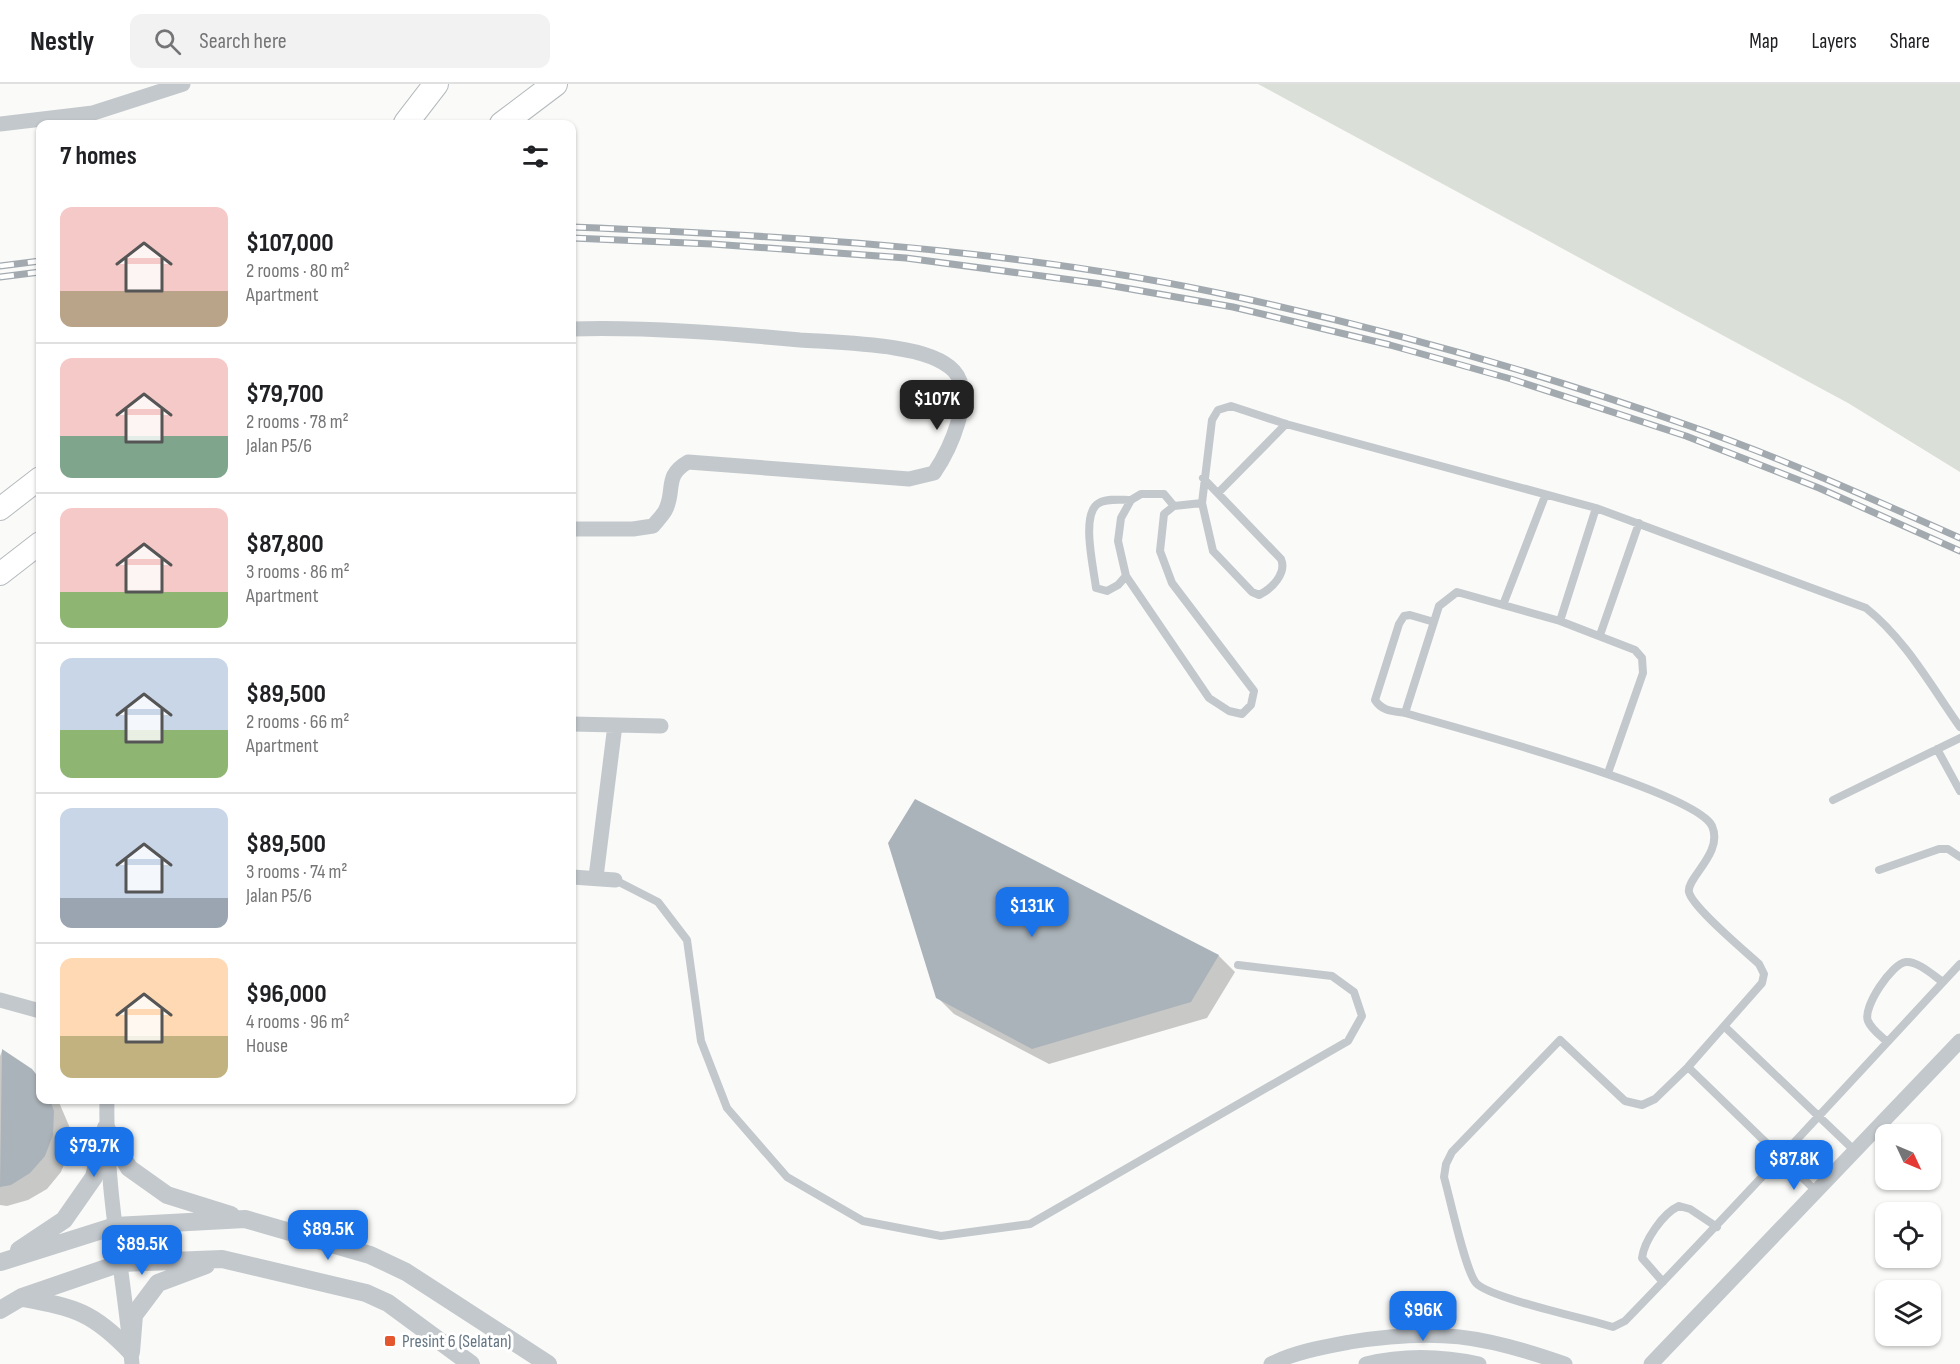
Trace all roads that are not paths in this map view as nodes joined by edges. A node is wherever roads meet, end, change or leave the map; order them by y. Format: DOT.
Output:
graph roads {
  1 [pos="183,84"];
  2 [pos="436,84"];
  3 [pos="448,84"];
  4 [pos="534,84"];
  5 [pos="555,84"];
  6 [pos="408,120"];
  7 [pos="409,120"];
  8 [pos="495,120"];
  9 [pos="507,120"];
  10 [pos="0,124"];
  11 [pos="576,329"];
  12 [pos="1286,424"];
  13 [pos="1203,478"];
  14 [pos="36,481"];
  15 [pos="1218,493"];
  16 [pos="1545,495"];
  17 [pos="1131,500"];
  18 [pos="1202,503"];
  19 [pos="1174,506"];
  20 [pos="1596,508"];
  21 [pos="0,509"];
  22 [pos="1639,523"];
  23 [pos="576,529"];
  24 [pos="36,546"];
  25 [pos="0,574"];
  26 [pos="1126,576"];
  27 [pos="1503,605"];
  28 [pos="1560,621"];
  29 [pos="1434,622"];
  30 [pos="1600,635"];
  31 [pos="1405,713"];
  32 [pos="576,724"];
  33 [pos="615,725"];
  34 [pos="661,726"];
  35 [pos="1960,727"];
  36 [pos="1960,738"];
  37 [pos="1937,749"];
  38 [pos="1608,773"];
  39 [pos="1960,791"];
  40 [pos="1833,800"];
  41 [pos="1960,857"];
  42 [pos="1879,870"];
  43 [pos="576,877"];
  44 [pos="596,877"];
  45 [pos="615,880"];
  46 [pos="1960,964"];
  47 [pos="1238,965"];
  48 [pos="1943,982"];
  49 [pos="0,1000"];
  50 [pos="36,1010"];
  51 [pos="1724,1026"];
  52 [pos="1960,1041"];
  53 [pos="1887,1042"];
  54 [pos="1688,1067"];
  55 [pos="107,1104"];
  56 [pos="1818,1115"];
  57 [pos="106,1128"];
  58 [pos="1855,1151"];
  59 [pos="1783,1158"];
  60 [pos="1816,1191"];
  61 [pos="245,1219"];
  62 [pos="115,1226"];
  63 [pos="1716,1227"];
  64 [pos="222,1259"];
  65 [pos="1,1263"];
  66 [pos="121,1263"];
  67 [pos="1663,1282"];
  68 [pos="22,1297"];
  69 [pos="0,1310"];
  70 [pos="532,1357"];
  71 [pos="131,1358"];
  72 [pos="471,1364"];
  73 [pos="548,1364"];
  74 [pos="1271,1364"];
  75 [pos="1366,1364"];
  76 [pos="1479,1364"];
  77 [pos="1565,1364"];
  78 [pos="1651,1364"];
  1 -- 10 [label="street"];
  2 -- 6 [label="highway"];
  3 -- 7 [label="main road"];
  4 -- 8 [label="main road"];
  5 -- 9 [label="highway"];
  11 -- 23 [label="street"];
  12 -- 13 [label="lane"];
  12 -- 15 [label="lane"];
  12 -- 16 [label="lane"];
  13 -- 15 [label="lane"];
  13 -- 18 [label="lane"];
  14 -- 21 [label="main road"];
  15 -- 18 [label="lane"];
  16 -- 20 [label="lane"];
  16 -- 27 [label="lane"];
  17 -- 19 [label="lane"];
  17 -- 26 [label="lane"];
  17 -- 26 [label="lane"];
  18 -- 19 [label="lane"];
  19 -- 26 [label="lane"];
  20 -- 22 [label="lane"];
  20 -- 28 [label="lane"];
  22 -- 30 [label="lane"];
  22 -- 35 [label="lane"];
  24 -- 25 [label="main road"];
  27 -- 28 [label="lane"];
  27 -- 29 [label="lane"];
  28 -- 30 [label="lane"];
  29 -- 31 [label="lane"];
  29 -- 31 [label="lane"];
  30 -- 38 [label="lane"];
  31 -- 38 [label="lane"];
  32 -- 33 [label="street"];
  33 -- 34 [label="street"];
  33 -- 44 [label="street"];
  36 -- 37 [label="lane"];
  37 -- 39 [label="lane"];
  37 -- 40 [label="lane"];
  38 -- 51 [label="lane"];
  41 -- 42 [label="lane"];
  43 -- 44 [label="street"];
  44 -- 45 [label="street"];
  45 -- 47 [label="lane"];
  46 -- 48 [label="lane"];
  48 -- 53 [label="lane"];
  48 -- 53 [label="lane"];
  49 -- 50 [label="street"];
  51 -- 54 [label="lane"];
  51 -- 56 [label="lane"];
  52 -- 58 [label="street"];
  53 -- 56 [label="lane"];
  54 -- 59 [label="lane"];
  54 -- 67 [label="lane"];
  55 -- 57 [label="street"];
  56 -- 58 [label="lane"];
  56 -- 59 [label="lane"];
  57 -- 61 [label="street"];
  57 -- 62 [label="street"];
  57 -- 65 [label="street"];
  58 -- 60 [label="street"];
  59 -- 60 [label="lane"];
  59 -- 63 [label="lane"];
  60 -- 78 [label="street"];
  61 -- 62 [label="street"];
  61 -- 70 [label="street"];
  62 -- 65 [label="street"];
  62 -- 66 [label="street"];
  63 -- 67 [label="lane"];
  63 -- 67 [label="lane"];
  64 -- 66 [label="street"];
  64 -- 71 [label="street"];
  64 -- 72 [label="street"];
  66 -- 68 [label="street"];
  66 -- 71 [label="street"];
  68 -- 69 [label="street"];
  68 -- 71 [label="street"];
  70 -- 73 [label="street"];
  74 -- 77 [label="street"];
  75 -- 76 [label="street"];
}
